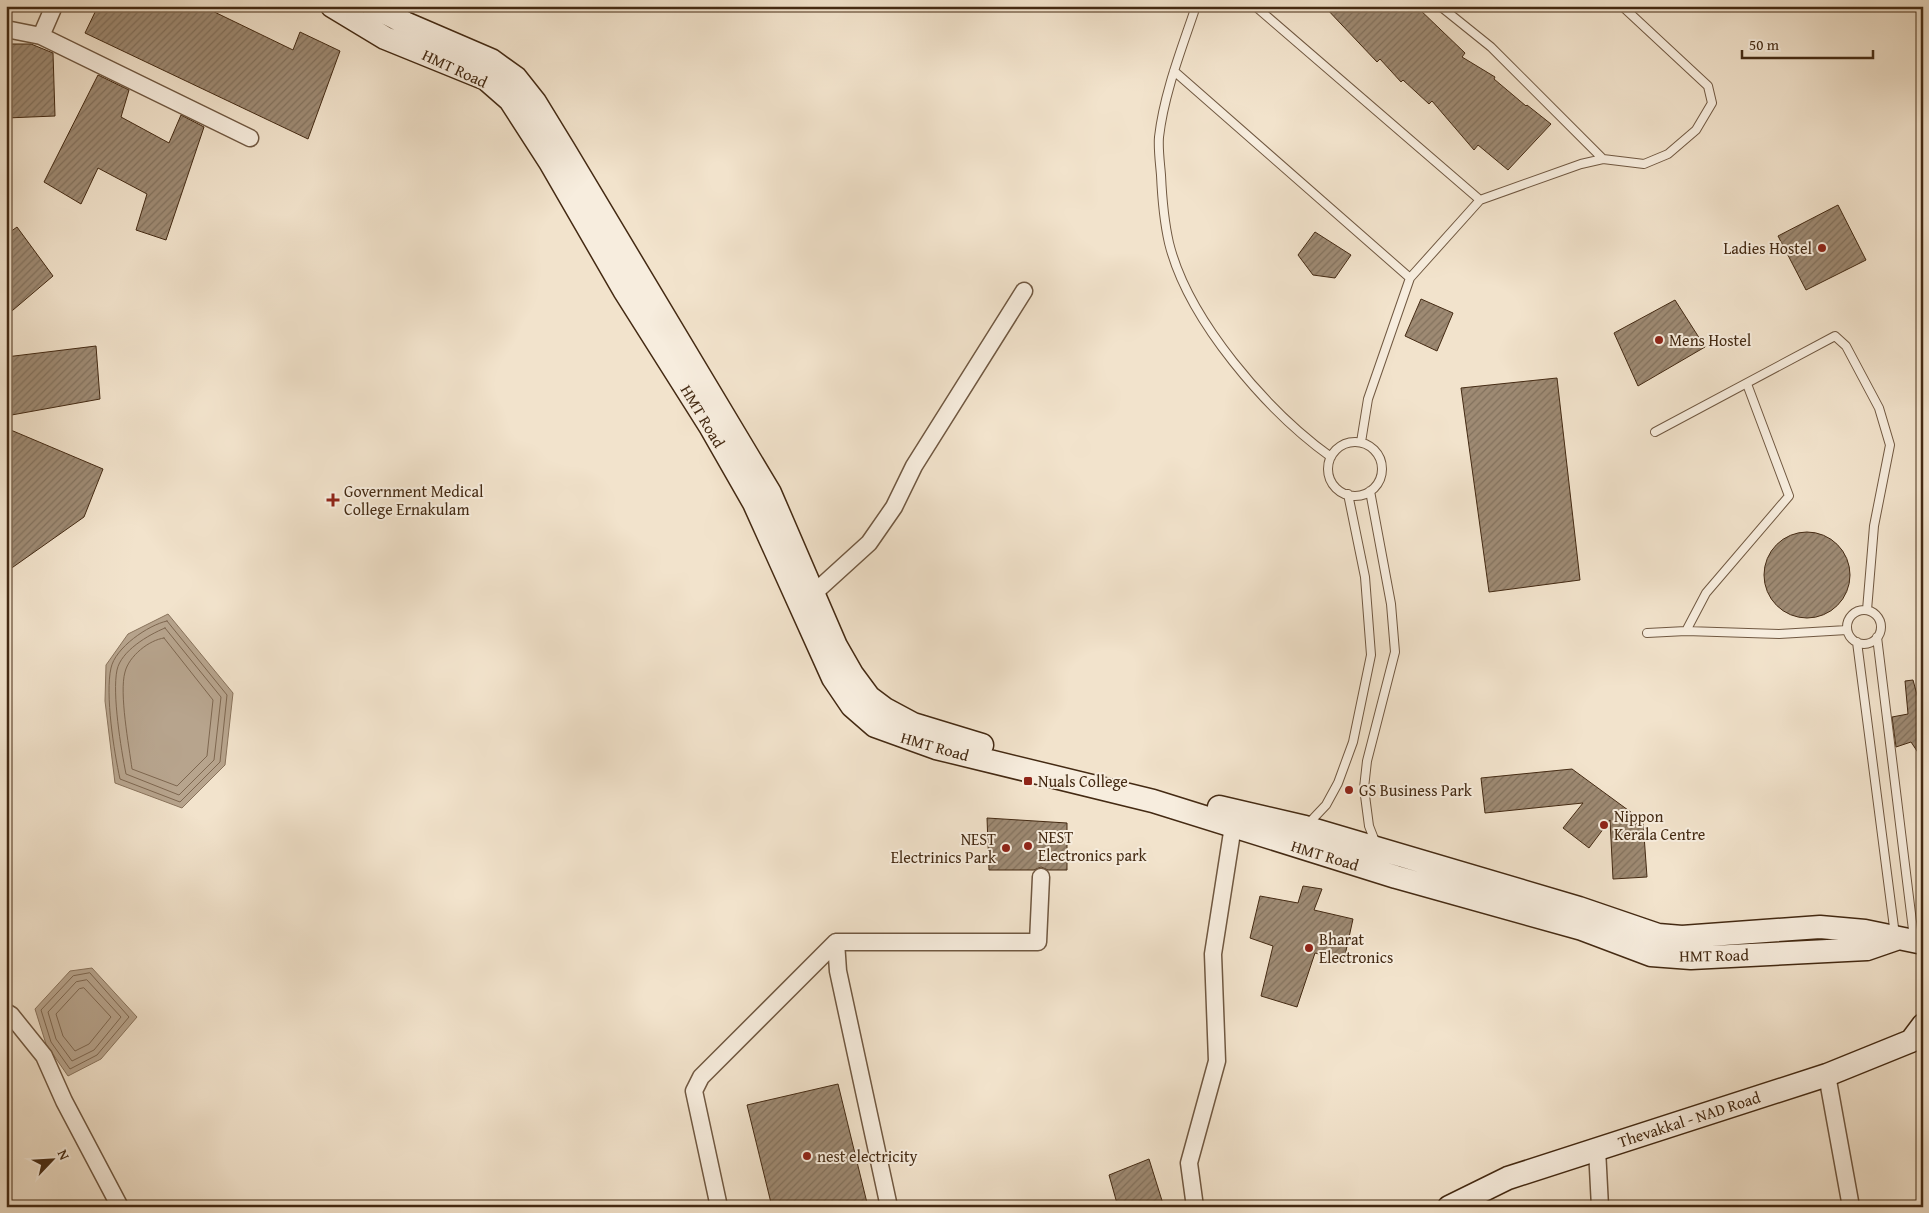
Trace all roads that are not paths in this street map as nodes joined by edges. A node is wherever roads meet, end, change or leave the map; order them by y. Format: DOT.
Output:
graph roads {
  1 [pos="54,6"];
  2 [pos="332,6"];
  3 [pos="373,6"];
  4 [pos="1196,6"];
  5 [pos="1255,6"];
  6 [pos="1440,6"];
  7 [pos="1622,6"];
  8 [pos="6,29"];
  9 [pos="41,36"];
  10 [pos="1174,71"];
  11 [pos="250,138"];
  12 [pos="1603,159"];
  13 [pos="1480,200"];
  14 [pos="1410,278"];
  15 [pos="1024,291"];
  16 [pos="1747,384"];
  17 [pos="1655,432"];
  18 [pos="1361,442"];
  19 [pos="1331,456"];
  20 [pos="1370,491"];
  21 [pos="1348,494"];
  22 [pos="814,593"];
  23 [pos="1867,610"];
  24 [pos="1847,630"];
  25 [pos="1686,631"];
  26 [pos="1647,633"];
  27 [pos="1877,637"];
  28 [pos="1857,642"];
  29 [pos="880,718"];
  30 [pos="1233,826"];
  31 [pos="1305,827"];
  32 [pos="1377,848"];
  33 [pos="1040,876"];
  34 [pos="836,942"];
  35 [pos="1911,942"];
  36 [pos="6,1012"];
  37 [pos="1923,1025"];
  38 [pos="1827,1074"];
  39 [pos="1597,1149"];
  40 [pos="120,1207"];
  41 [pos="719,1207"];
  42 [pos="889,1207"];
  43 [pos="1195,1207"];
  44 [pos="1449,1207"];
  45 [pos="1600,1207"];
  46 [pos="1851,1207"];
  1 -- 9 [label="street"];
  2 -- 29 [label="main road, HMT Road"];
  3 -- 22 [label="main road, HMT Road"];
  4 -- 10 [label="lane"];
  5 -- 13 [label="lane"];
  6 -- 12 [label="lane"];
  7 -- 12 [label="lane"];
  8 -- 9 [label="street"];
  9 -- 11 [label="street"];
  10 -- 14 [label="lane"];
  10 -- 19 [label="lane"];
  12 -- 13 [label="lane"];
  13 -- 14 [label="lane"];
  14 -- 18 [label="lane"];
  15 -- 22 [label="street"];
  16 -- 17 [label="lane"];
  16 -- 23 [label="lane"];
  16 -- 25 [label="lane"];
  18 -- 19 [label="lane"];
  18 -- 20 [label="lane"];
  19 -- 21 [label="lane"];
  20 -- 21 [label="lane"];
  20 -- 32 [label="lane"];
  21 -- 31 [label="lane"];
  22 -- 29 [label="main road, HMT Road"];
  23 -- 24 [label="lane"];
  23 -- 27 [label="lane"];
  24 -- 25 [label="lane"];
  24 -- 28 [label="lane"];
  25 -- 26 [label="lane"];
  27 -- 28 [label="lane"];
  27 -- 35 [label="lane"];
  28 -- 35 [label="lane"];
  29 -- 30 [label="main road, HMT Road"];
  29 -- 31 [label="main road, HMT Road"];
  30 -- 35 [label="main road, HMT Road"];
  30 -- 43 [label="street"];
  31 -- 32 [label="main road, HMT Road"];
  32 -- 35 [label="main road, HMT Road"];
  33 -- 34 [label="street"];
  34 -- 41 [label="street"];
  34 -- 42 [label="street"];
  36 -- 40 [label="street"];
  37 -- 38 [label="main road, Thevakkal - NAD Road"];
  38 -- 39 [label="main road, Thevakkal - NAD Road"];
  38 -- 46 [label="street"];
  39 -- 44 [label="main road, Thevakkal - NAD Road"];
  39 -- 45 [label="street"];
}
